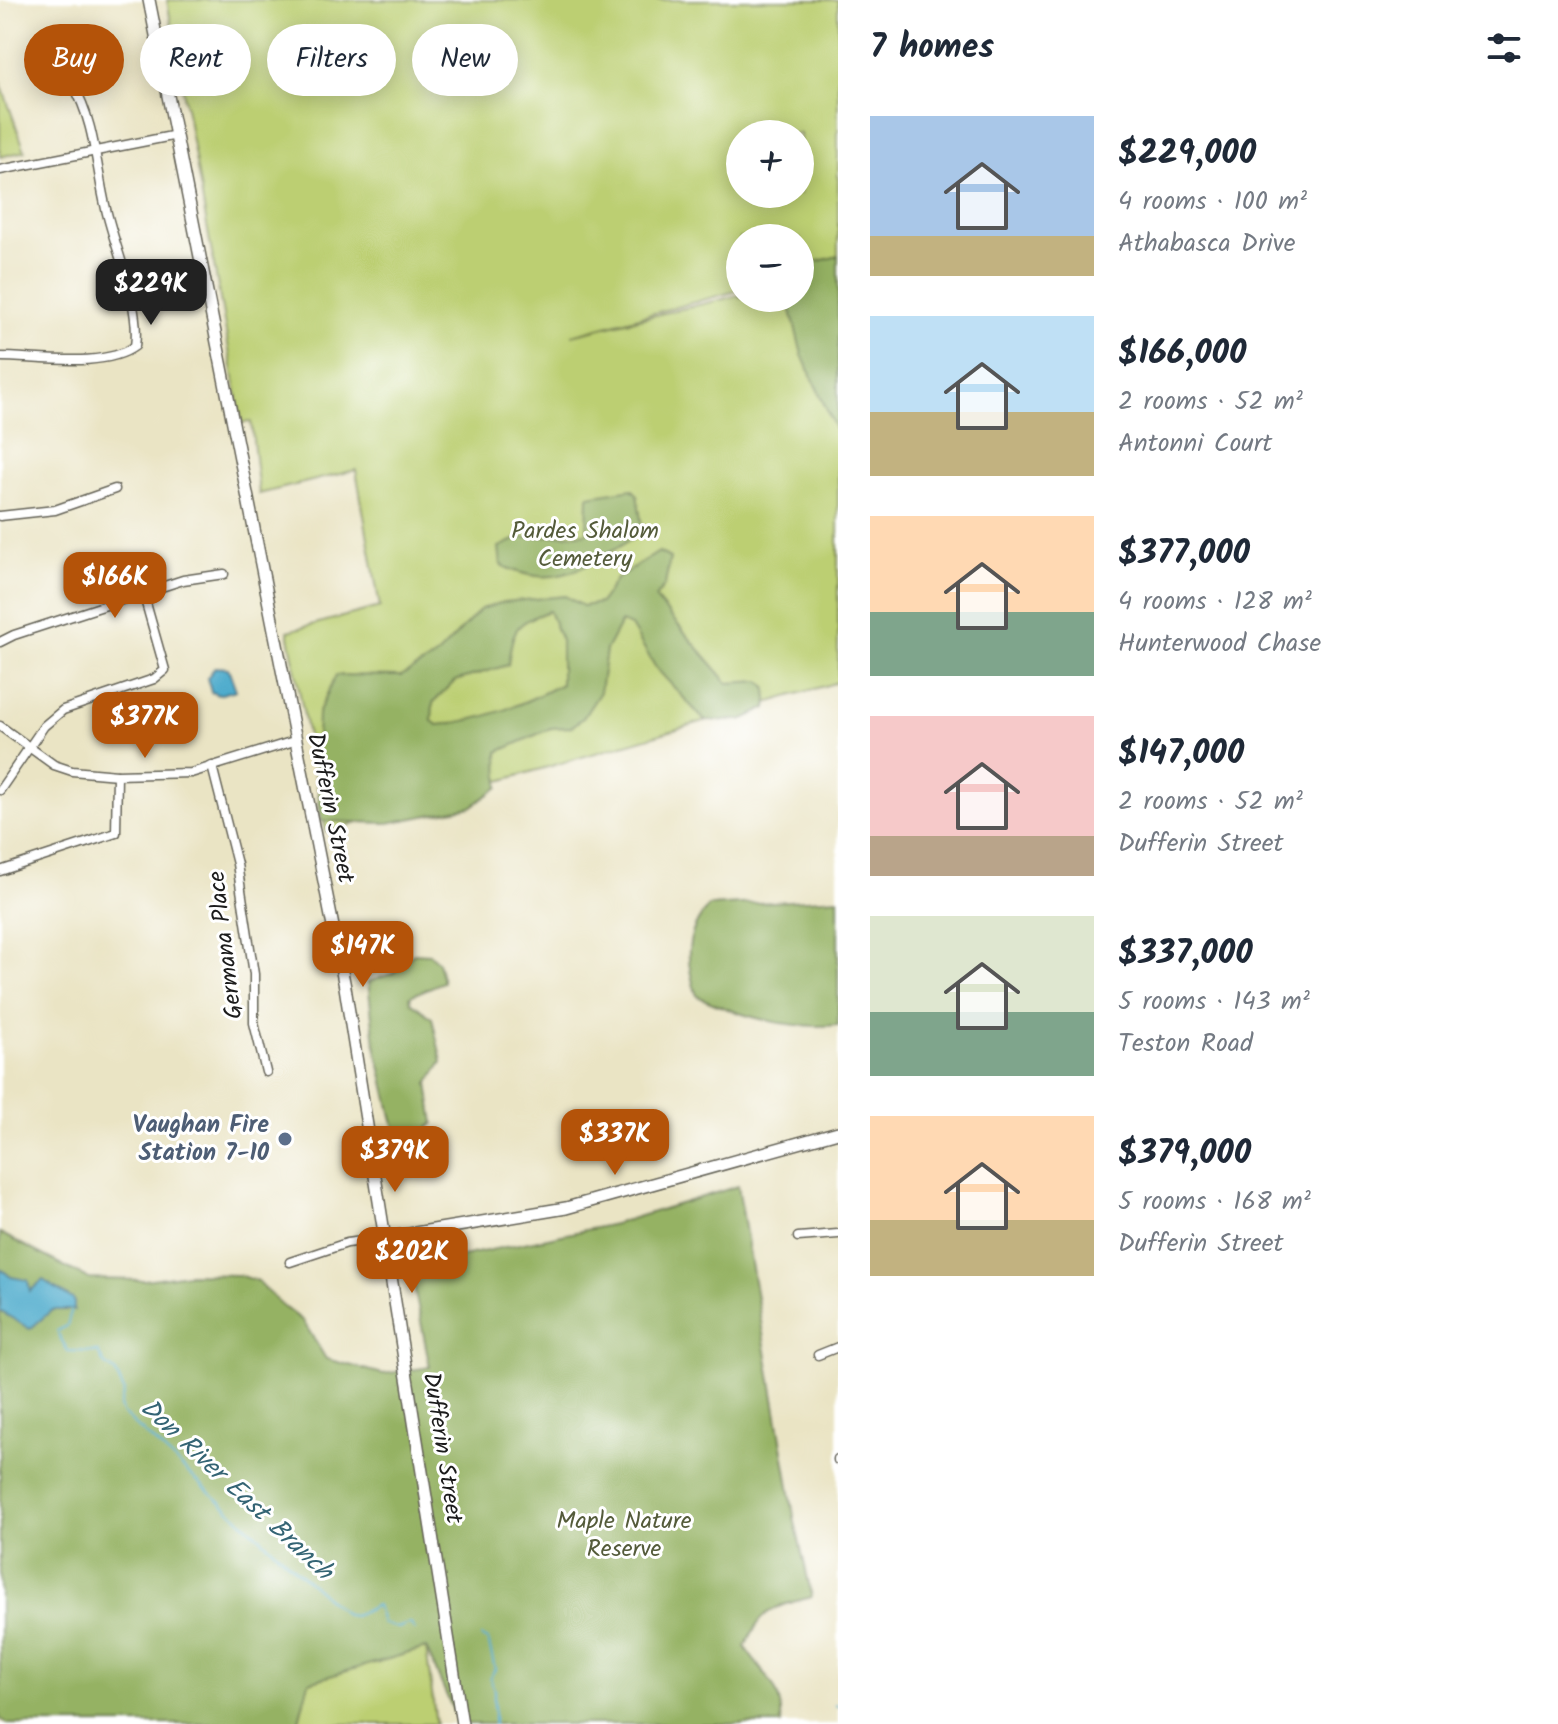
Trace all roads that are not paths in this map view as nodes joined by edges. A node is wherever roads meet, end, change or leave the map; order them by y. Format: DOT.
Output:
graph roads {
  1 [pos="149,0"];
  2 [pos="80,96"];
  3 [pos="177,135"];
  4 [pos="95,152"];
  5 [pos="0,170"];
  6 [pos="0,357"];
  7 [pos="115,489"];
  8 [pos="0,516"];
  9 [pos="224,574"];
  10 [pos="144,596"];
  11 [pos="0,642"];
  12 [pos="0,726"];
  13 [pos="294,741"];
  14 [pos="29,747"];
  15 [pos="212,766"];
  16 [pos="117,775"];
  17 [pos="0,790"];
  18 [pos="0,871"];
  19 [pos="266,1072"];
  20 [pos="838,1132"];
  21 [pos="838,1234"];
  22 [pos="798,1237"];
  23 [pos="385,1238"];
  24 [pos="290,1262"];
  25 [pos="838,1347"];
  26 [pos="818,1355"];
  27 [pos="462,1724"];
  1 -- 3 [label="main road, Dufferin Street"];
  2 -- 4 [label="street"];
  3 -- 4 [label="street"];
  3 -- 13 [label="main road, Dufferin Street"];
  4 -- 5 [label="street"];
  4 -- 6 [label="street"];
  7 -- 8 [label="street"];
  9 -- 10 [label="street"];
  10 -- 11 [label="street"];
  10 -- 14 [label="street"];
  12 -- 14 [label="street"];
  13 -- 15 [label="street"];
  13 -- 23 [label="main road, Dufferin Street"];
  14 -- 16 [label="street"];
  14 -- 17 [label="street"];
  15 -- 16 [label="street"];
  15 -- 19 [label="street, Germana Place"];
  16 -- 18 [label="street"];
  20 -- 23 [label="main road"];
  21 -- 22 [label="street"];
  23 -- 24 [label="street"];
  23 -- 27 [label="main road, Dufferin Street"];
  25 -- 26 [label="street"];
}
